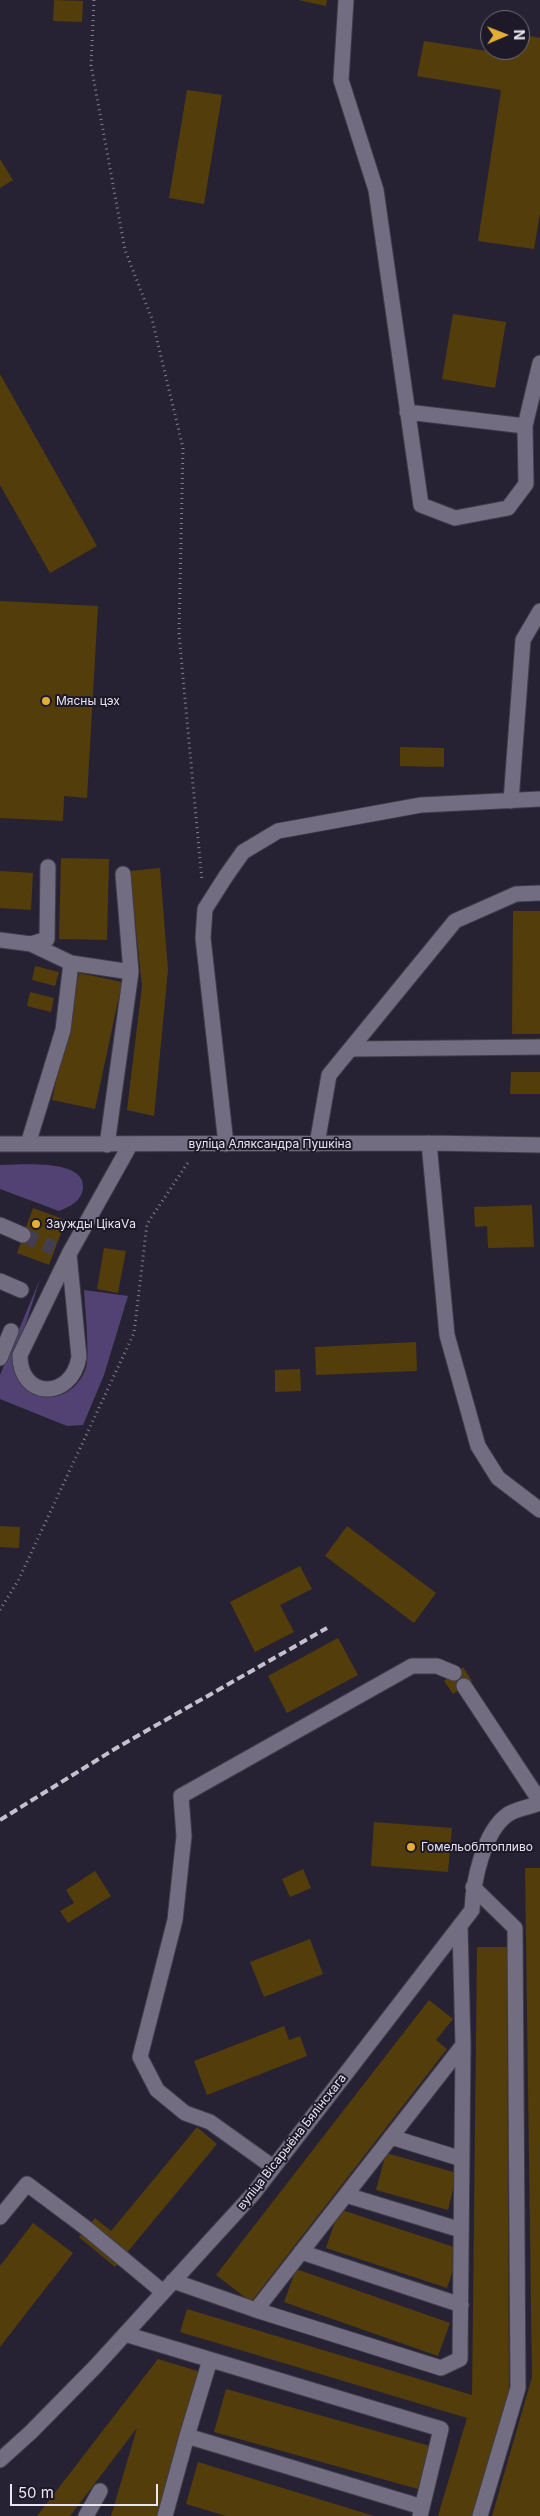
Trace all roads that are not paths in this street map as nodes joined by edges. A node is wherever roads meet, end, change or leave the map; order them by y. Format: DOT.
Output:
graph roads {
  1 [pos="346,0"];
  2 [pos="540,363"];
  3 [pos="407,412"];
  4 [pos="525,426"];
  5 [pos="540,611"];
  6 [pos="540,799"];
  7 [pos="510,800"];
  8 [pos="48,867"];
  9 [pos="123,874"];
  10 [pos="540,893"];
  11 [pos="0,940"];
  12 [pos="31,944"];
  13 [pos="71,963"];
  14 [pos="131,972"];
  15 [pos="540,1047"];
  16 [pos="351,1049"];
  17 [pos="429,1143"];
  18 [pos="0,1144"];
  19 [pos="28,1144"];
  20 [pos="226,1144"];
  21 [pos="317,1144"];
  22 [pos="107,1145"];
  23 [pos="130,1145"];
  24 [pos="540,1145"];
  25 [pos="0,1224"];
  26 [pos="23,1235"];
  27 [pos="54,1248"];
  28 [pos="69,1254"];
  29 [pos="0,1282"];
  30 [pos="21,1290"];
  31 [pos="11,1331"];
  32 [pos="0,1358"];
  33 [pos="540,1510"];
  34 [pos="454,1674"];
  35 [pos="464,1686"];
  36 [pos="540,1802"];
  37 [pos="473,1887"];
  38 [pos="460,1926"];
  39 [pos="463,2045"];
  40 [pos="390,2137"];
  41 [pos="462,2160"];
  42 [pos="273,2168"];
  43 [pos="346,2195"];
  44 [pos="0,2216"];
  45 [pos="461,2230"];
  46 [pos="301,2252"];
  47 [pos="168,2287"];
  48 [pos="461,2305"];
  49 [pos="256,2310"];
  50 [pos="125,2334"];
  51 [pos="210,2360"];
  52 [pos="187,2436"];
  53 [pos="0,2460"];
  54 [pos="100,2491"];
  55 [pos="421,2512"];
  56 [pos="86,2516"];
  57 [pos="165,2516"];
  58 [pos="480,2516"];
  1 -- 3 [label="street"];
  2 -- 4 [label="street"];
  3 -- 4 [label="street"];
  3 -- 4 [label="street"];
  5 -- 7 [label="street"];
  6 -- 7 [label="street"];
  7 -- 20 [label="street"];
  8 -- 12 [label="street"];
  9 -- 14 [label="street"];
  10 -- 16 [label="street"];
  11 -- 12 [label="street"];
  12 -- 13 [label="street"];
  13 -- 14 [label="street"];
  13 -- 19 [label="street"];
  14 -- 22 [label="street"];
  15 -- 16 [label="street"];
  16 -- 21 [label="street"];
  17 -- 21 [label="street, вуліца Аляксандра Пушкіна"];
  17 -- 24 [label="street, вуліца Аляксандра Пушкіна"];
  17 -- 33 [label="street"];
  18 -- 19 [label="street, вуліца Аляксандра Пушкіна"];
  19 -- 22 [label="street, вуліца Аляксандра Пушкіна"];
  20 -- 21 [label="street, вуліца Аляксандра Пушкіна"];
  20 -- 23 [label="street, вуліца Аляксандра Пушкіна"];
  22 -- 23 [label="street, вуліца Аляксандра Пушкіна"];
  23 -- 28 [label="street"];
  25 -- 26 [label="street"];
  27 -- 28 [label="street"];
  28 -- 28 [label="street"];
  29 -- 30 [label="street"];
  31 -- 32 [label="street"];
  34 -- 42 [label="street"];
  35 -- 36 [label="street"];
  36 -- 37 [label="street, вуліца Вісарыёна Бялінскага"];
  37 -- 38 [label="street, вуліца Вісарыёна Бялінскага"];
  37 -- 58 [label="street"];
  38 -- 39 [label="street"];
  38 -- 42 [label="street, вуліца Вісарыёна Бялінскага"];
  39 -- 40 [label="street"];
  39 -- 41 [label="street"];
  40 -- 41 [label="street"];
  40 -- 43 [label="street"];
  41 -- 45 [label="street"];
  42 -- 47 [label="street, вуліца Вісарыёна Бялінскага"];
  43 -- 45 [label="street"];
  43 -- 46 [label="street"];
  44 -- 47 [label="street"];
  45 -- 48 [label="street"];
  46 -- 48 [label="street"];
  46 -- 49 [label="street"];
  47 -- 49 [label="street"];
  47 -- 50 [label="street, вуліца Вісарыёна Бялінскага"];
  48 -- 49 [label="street"];
  50 -- 51 [label="street"];
  50 -- 53 [label="street, вуліца Вісарыёна Бялінскага"];
  51 -- 52 [label="street"];
  51 -- 55 [label="street"];
  52 -- 55 [label="street"];
  52 -- 57 [label="street"];
  54 -- 56 [label="street"];
}
